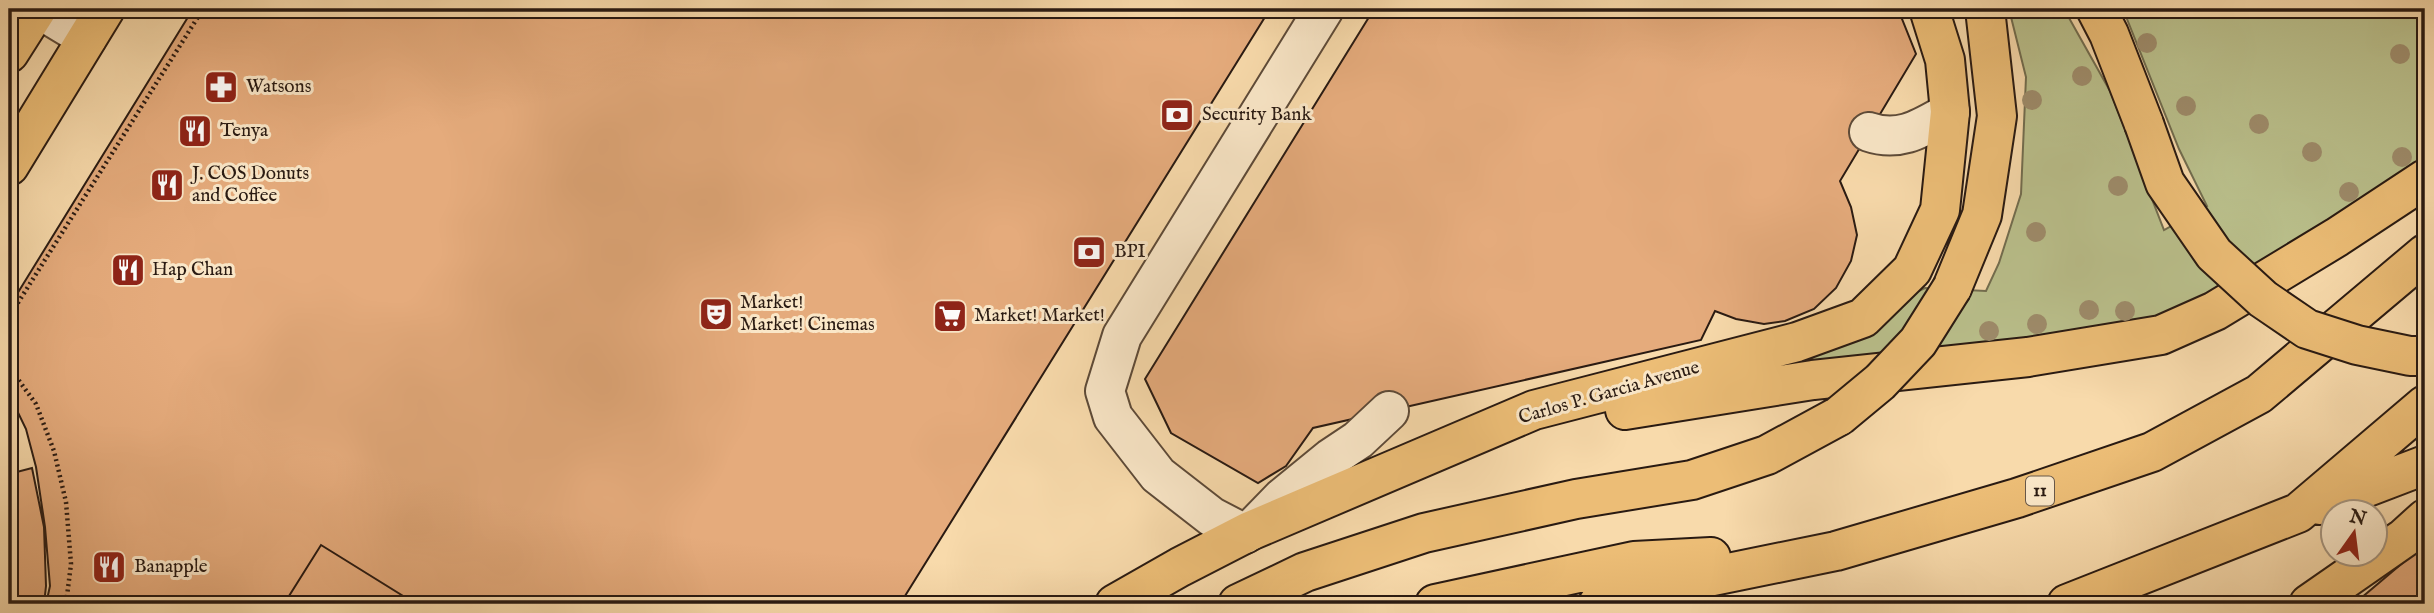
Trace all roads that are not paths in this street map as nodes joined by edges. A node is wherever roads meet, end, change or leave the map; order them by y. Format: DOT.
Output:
graph roads {
  1 [pos="38,9"];
  2 [pos="1324,9"];
  3 [pos="1929,9"];
  4 [pos="1985,9"];
  5 [pos="2096,9"];
  6 [pos="96,23"];
  7 [pos="9,53"];
  8 [pos="1950,112"];
  9 [pos="1869,132"];
  10 [pos="9,166"];
  11 [pos="2425,179"];
  12 [pos="2425,254"];
  13 [pos="2425,356"];
  14 [pos="2425,405"];
  15 [pos="1388,411"];
  16 [pos="2425,465"];
  17 [pos="1371,480"];
  18 [pos="2298,513"];
  19 [pos="2425,519"];
  20 [pos="1247,532"];
  21 [pos="1836,551"];
  22 [pos="1115,604"];
  23 [pos="1238,604"];
  24 [pos="1435,604"];
  25 [pos="1598,604"];
  26 [pos="2067,604"];
  27 [pos="2309,604"];
  1 -- 6 [label="lane"];
  1 -- 7 [label="main road"];
  2 -- 20 [label="lane"];
  3 -- 8 [label="main road, Carlos P. Garcia Avenue"];
  4 -- 23 [label="main road, bridge"];
  5 -- 13 [label="main road, bridge"];
  6 -- 10 [label="main road"];
  8 -- 9 [label="lane"];
  8 -- 17 [label="main road, Carlos P. Garcia Avenue"];
  11 -- 17 [label="main road"];
  12 -- 21 [label="main road, 11"];
  14 -- 18 [label="main road"];
  15 -- 20 [label="lane"];
  16 -- 18 [label="main road"];
  17 -- 20 [label="main road, Carlos P. Garcia Avenue"];
  18 -- 26 [label="main road"];
  19 -- 27 [label="main road"];
  20 -- 22 [label="main road, Carlos P. Garcia Avenue"];
  21 -- 24 [label="main road"];
  21 -- 25 [label="main road, 11"];
}
